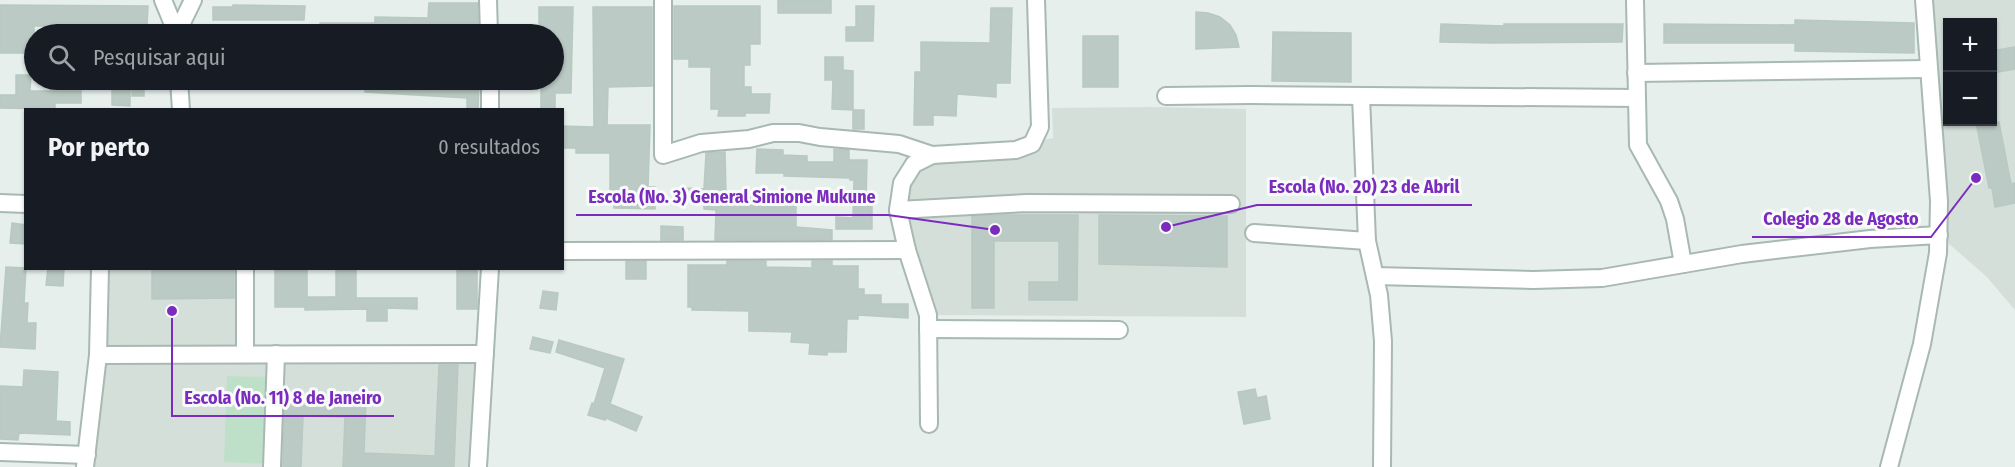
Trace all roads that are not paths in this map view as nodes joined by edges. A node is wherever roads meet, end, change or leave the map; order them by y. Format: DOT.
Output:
graph roads {
  1 [pos="163,0"];
  2 [pos="193,0"];
  3 [pos="488,0"];
  4 [pos="663,0"];
  5 [pos="1036,0"];
  6 [pos="1635,0"];
  7 [pos="1924,0"];
  8 [pos="173,24"];
  9 [pos="182,24"];
  10 [pos="489,24"];
  11 [pos="1928,69"];
  12 [pos="1636,73"];
  13 [pos="180,90"];
  14 [pos="490,90"];
  15 [pos="1166,96"];
  16 [pos="1361,96"];
  17 [pos="1636,98"];
  18 [pos="181,108"];
  19 [pos="490,108"];
  20 [pos="932,154"];
  21 [pos="0,203"];
  22 [pos="24,204"];
  23 [pos="1231,204"];
  24 [pos="898,210"];
  25 [pos="1254,232"];
  26 [pos="1939,235"];
  27 [pos="1367,241"];
  28 [pos="907,250"];
  29 [pos="564,251"];
  30 [pos="1683,264"];
  31 [pos="100,270"];
  32 [pos="245,270"];
  33 [pos="490,270"];
  34 [pos="1375,276"];
  35 [pos="928,329"];
  36 [pos="1119,330"];
  37 [pos="245,354"];
  38 [pos="276,354"];
  39 [pos="485,354"];
  40 [pos="98,355"];
  41 [pos="929,424"];
  42 [pos="0,452"];
  43 [pos="86,461"];
  44 [pos="272,467"];
  45 [pos="478,467"];
  46 [pos="1383,467"];
  47 [pos="1889,467"];
  1 -- 8 [label="street"];
  2 -- 9 [label="street"];
  3 -- 10 [label="street"];
  4 -- 20 [label="street"];
  5 -- 20 [label="street"];
  6 -- 12 [label="street"];
  7 -- 11 [label="street"];
  11 -- 12 [label="street"];
  11 -- 26 [label="street"];
  12 -- 17 [label="street"];
  13 -- 18 [label="street"];
  14 -- 19 [label="street"];
  15 -- 16 [label="street"];
  16 -- 17 [label="street"];
  16 -- 27 [label="street"];
  17 -- 30 [label="street"];
  20 -- 24 [label="street"];
  21 -- 22 [label="street"];
  23 -- 24 [label="street"];
  24 -- 28 [label="street"];
  25 -- 27 [label="street"];
  26 -- 30 [label="street"];
  26 -- 47 [label="street"];
  27 -- 34 [label="street"];
  28 -- 29 [label="street"];
  28 -- 35 [label="street"];
  30 -- 34 [label="street"];
  31 -- 40 [label="street"];
  32 -- 37 [label="street"];
  33 -- 39 [label="street"];
  34 -- 46 [label="street"];
  35 -- 36 [label="street"];
  35 -- 41 [label="street"];
  37 -- 38 [label="street"];
  37 -- 40 [label="street"];
  38 -- 39 [label="street"];
  38 -- 44 [label="street"];
  39 -- 45 [label="street"];
  40 -- 43 [label="street"];
  42 -- 43 [label="street"];
}
